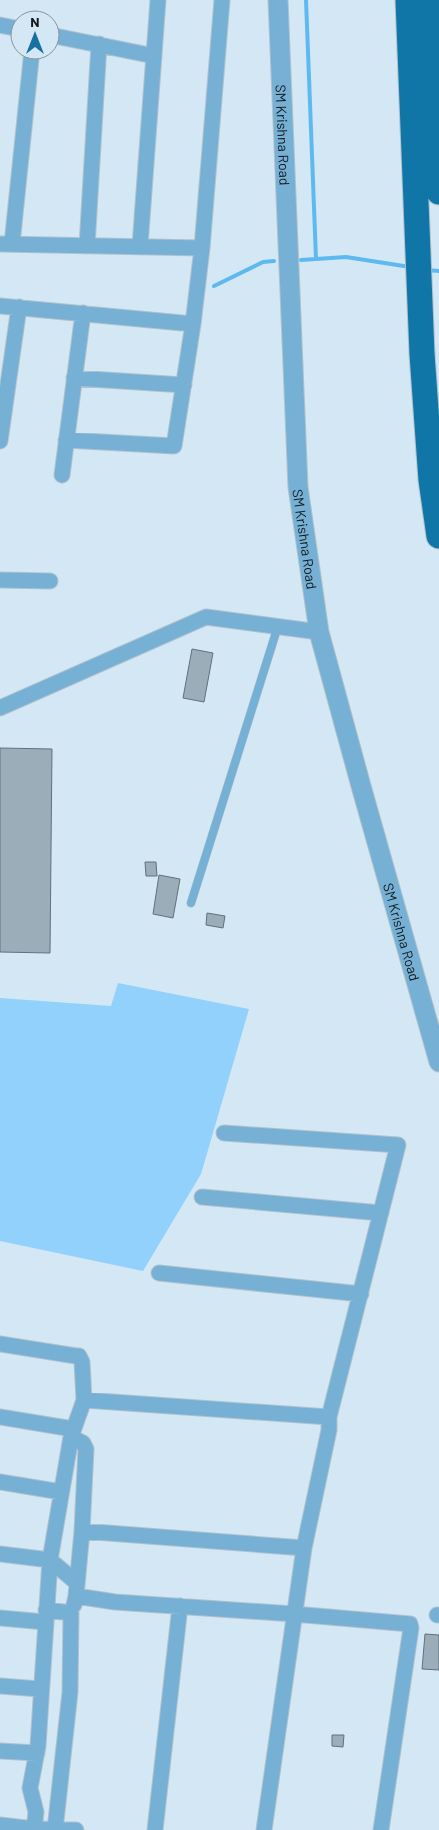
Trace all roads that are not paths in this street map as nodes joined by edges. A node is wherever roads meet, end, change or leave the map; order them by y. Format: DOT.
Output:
graph roads {
  1 [pos="156,0"];
  2 [pos="222,0"];
  3 [pos="278,0"];
  4 [pos="408,0"];
  5 [pos="431,0"];
  6 [pos="60,37"];
  7 [pos="99,44"];
  8 [pos="154,56"];
  9 [pos="31,60"];
  10 [pos="426,153"];
  11 [pos="439,192"];
  12 [pos="6,244"];
  13 [pos="87,246"];
  14 [pos="140,246"];
  15 [pos="202,248"];
  16 [pos="0,306"];
  17 [pos="19,307"];
  18 [pos="83,312"];
  19 [pos="193,324"];
  20 [pos="74,378"];
  21 [pos="184,385"];
  22 [pos="66,440"];
  23 [pos="0,441"];
  24 [pos="62,475"];
  25 [pos="439,536"];
  26 [pos="0,580"];
  27 [pos="50,581"];
  28 [pos="278,626"];
  29 [pos="319,632"];
  30 [pos="0,708"];
  31 [pos="191,903"];
  32 [pos="439,1062"];
  33 [pos="224,1133"];
  34 [pos="202,1197"];
  35 [pos="381,1213"];
  36 [pos="159,1272"];
  37 [pos="361,1294"];
  38 [pos="0,1344"];
  39 [pos="84,1400"];
  40 [pos="0,1416"];
  41 [pos="329,1417"];
  42 [pos="72,1433"];
  43 [pos="0,1482"];
  44 [pos="61,1492"];
  45 [pos="82,1531"];
  46 [pos="304,1548"];
  47 [pos="0,1554"];
  48 [pos="50,1560"];
  49 [pos="76,1590"];
  50 [pos="180,1606"];
  51 [pos="71,1613"];
  52 [pos="294,1614"];
  53 [pos="46,1616"];
  54 [pos="0,1618"];
  55 [pos="0,1686"];
  56 [pos="40,1689"];
  57 [pos="0,1751"];
  58 [pos="37,1753"];
  59 [pos="0,1825"];
  60 [pos="34,1829"];
  61 [pos="55,1830"];
  62 [pos="76,1830"];
  63 [pos="155,1830"];
  64 [pos="264,1830"];
  65 [pos="381,1830"];
  1 -- 8 [label="street"];
  2 -- 15 [label="street"];
  3 -- 29 [label="street, SM Krishna Road"];
  4 -- 10 [label="highway"];
  5 -- 10 [label="highway"];
  6 -- 7 [label="street"];
  7 -- 8 [label="street"];
  7 -- 13 [label="street"];
  8 -- 14 [label="street"];
  9 -- 12 [label="street"];
  10 -- 11 [label="highway"];
  10 -- 25 [label="highway"];
  12 -- 13 [label="street"];
  13 -- 14 [label="street"];
  14 -- 15 [label="street"];
  15 -- 19 [label="street"];
  16 -- 17 [label="street"];
  17 -- 18 [label="street"];
  17 -- 23 [label="street"];
  18 -- 19 [label="street"];
  18 -- 20 [label="street"];
  19 -- 21 [label="street"];
  20 -- 21 [label="street"];
  20 -- 22 [label="street"];
  21 -- 22 [label="street"];
  22 -- 24 [label="street"];
  26 -- 27 [label="street"];
  28 -- 29 [label="street"];
  28 -- 30 [label="street"];
  28 -- 31 [label="lane"];
  29 -- 32 [label="street, SM Krishna Road"];
  33 -- 35 [label="street"];
  34 -- 35 [label="street"];
  35 -- 37 [label="street"];
  36 -- 37 [label="street"];
  37 -- 41 [label="street"];
  38 -- 39 [label="street"];
  39 -- 41 [label="street"];
  39 -- 42 [label="street"];
  40 -- 42 [label="street"];
  41 -- 46 [label="street"];
  42 -- 44 [label="street"];
  42 -- 45 [label="street"];
  43 -- 44 [label="street"];
  44 -- 48 [label="street"];
  45 -- 46 [label="street"];
  45 -- 49 [label="street"];
  46 -- 52 [label="street"];
  47 -- 48 [label="street"];
  48 -- 49 [label="street"];
  48 -- 53 [label="street"];
  49 -- 50 [label="street"];
  49 -- 51 [label="street"];
  50 -- 52 [label="street"];
  50 -- 63 [label="street"];
  51 -- 53 [label="street"];
  51 -- 61 [label="street"];
  52 -- 64 [label="street"];
  52 -- 65 [label="street"];
  53 -- 54 [label="street"];
  53 -- 56 [label="street"];
  55 -- 56 [label="street"];
  56 -- 58 [label="street"];
  57 -- 58 [label="street"];
  58 -- 60 [label="street"];
  59 -- 60 [label="street"];
  60 -- 61 [label="street"];
  61 -- 62 [label="street"];
}
